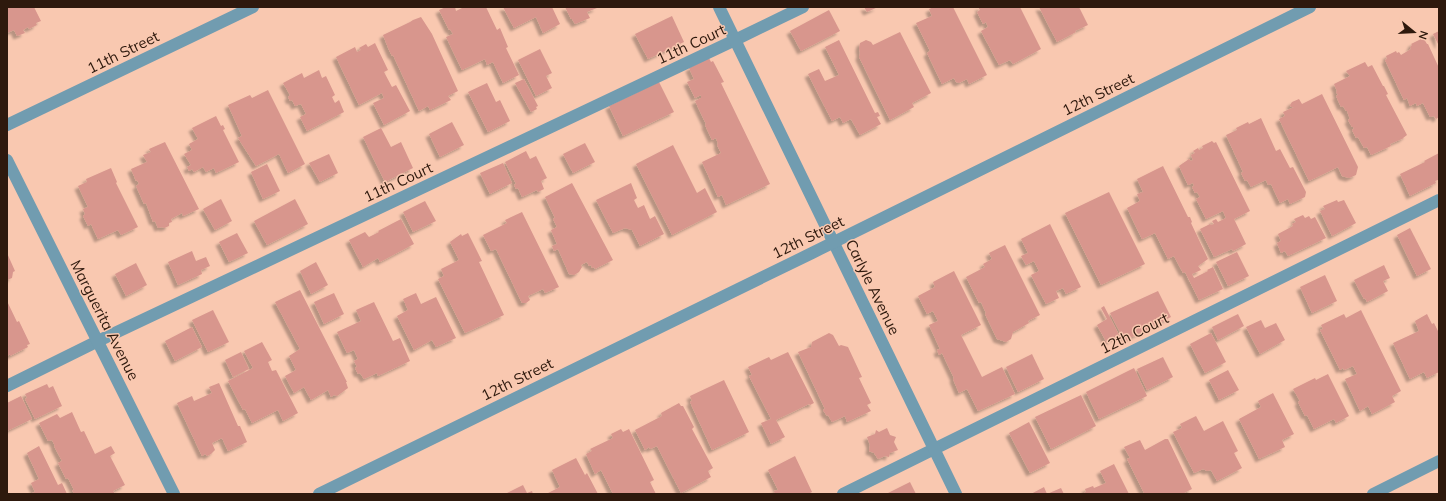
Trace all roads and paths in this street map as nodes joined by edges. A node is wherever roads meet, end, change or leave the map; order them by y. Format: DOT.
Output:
graph roads {
  1 [pos="253,7"];
  2 [pos="719,7"];
  3 [pos="803,7"];
  4 [pos="1310,7"];
  5 [pos="735,40"];
  6 [pos="7,126"];
  7 [pos="7,160"];
  8 [pos="1439,200"];
  9 [pos="833,242"];
  10 [pos="98,341"];
  11 [pos="7,386"];
  12 [pos="934,449"];
  13 [pos="1439,462"];
  14 [pos="174,494"];
  15 [pos="318,494"];
  16 [pos="843,494"];
  17 [pos="956,494"];
  18 [pos="1373,494"];
  1 -- 6 [label="street, 11th Street"];
  2 -- 5 [label="street, Carlyle Avenue"];
  3 -- 5 [label="street, 11th Court"];
  4 -- 9 [label="street, 12th Street"];
  5 -- 9 [label="street, Carlyle Avenue"];
  5 -- 10 [label="street, 11th Court"];
  7 -- 10 [label="street, Marguerita Avenue"];
  8 -- 12 [label="street, 12th Court"];
  9 -- 12 [label="street, Carlyle Avenue"];
  9 -- 15 [label="street, 12th Street"];
  10 -- 11 [label="street, 11th Court"];
  10 -- 14 [label="street, Marguerita Avenue"];
  12 -- 16 [label="street, 12th Court"];
  12 -- 17 [label="street, Carlyle Avenue"];
  13 -- 18 [label="street"];
}
